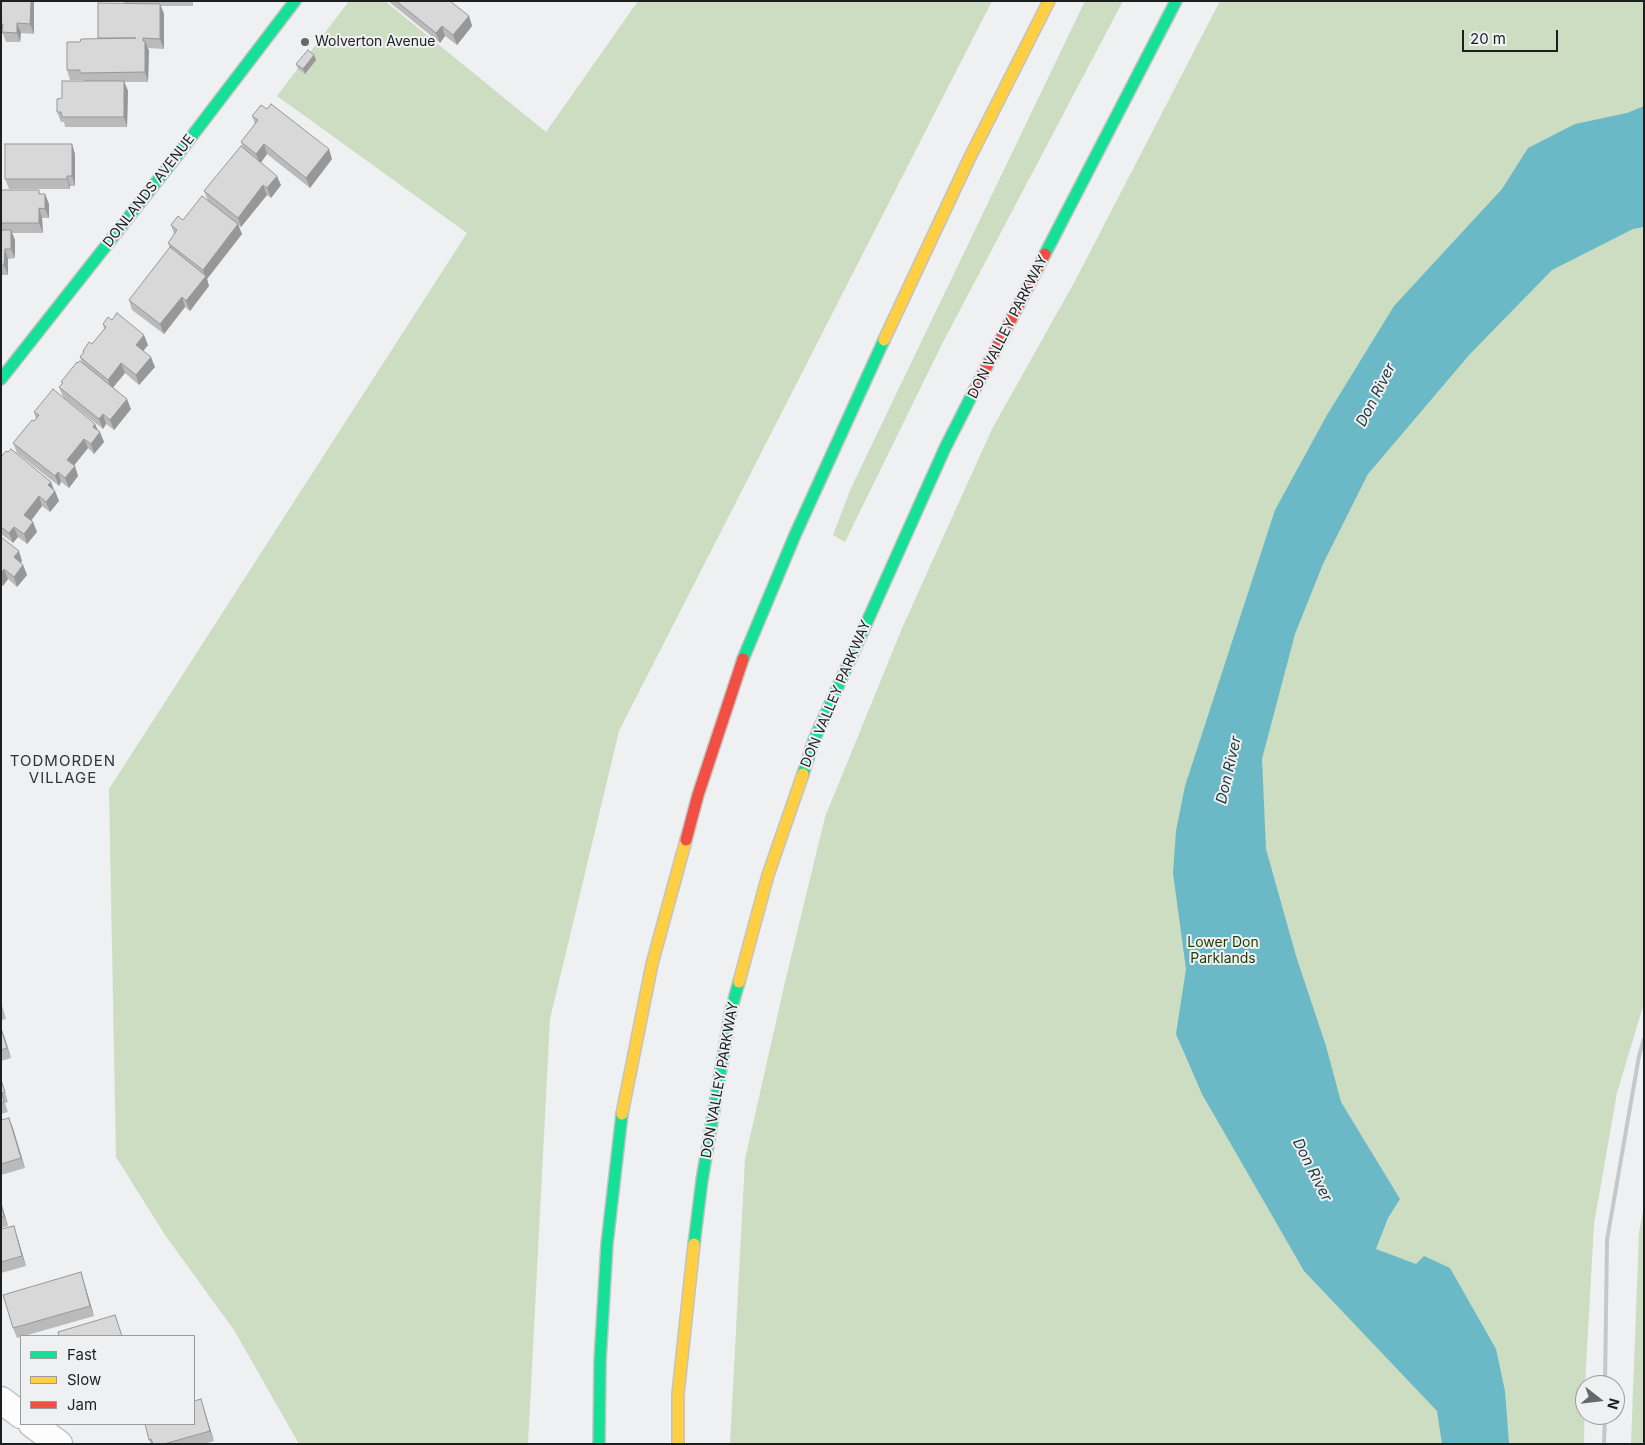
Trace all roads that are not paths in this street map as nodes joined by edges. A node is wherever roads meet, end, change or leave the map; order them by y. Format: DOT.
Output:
graph roads {
  1 [pos="296,1"];
  2 [pos="1049,1"];
  3 [pos="1176,1"];
  4 [pos="2,378"];
  5 [pos="1,1400"];
  6 [pos="20,1414"];
  7 [pos="33,1425"];
  8 [pos="59,1444"];
  9 [pos="599,1444"];
  10 [pos="678,1444"];
  1 -- 4 [label="main road, DONLANDS AVENUE"];
  2 -- 9 [label="main road"];
  3 -- 10 [label="main road, DON VALLEY PARKWAY"];
  5 -- 6 [label="street"];
  7 -- 8 [label="street"];
}
